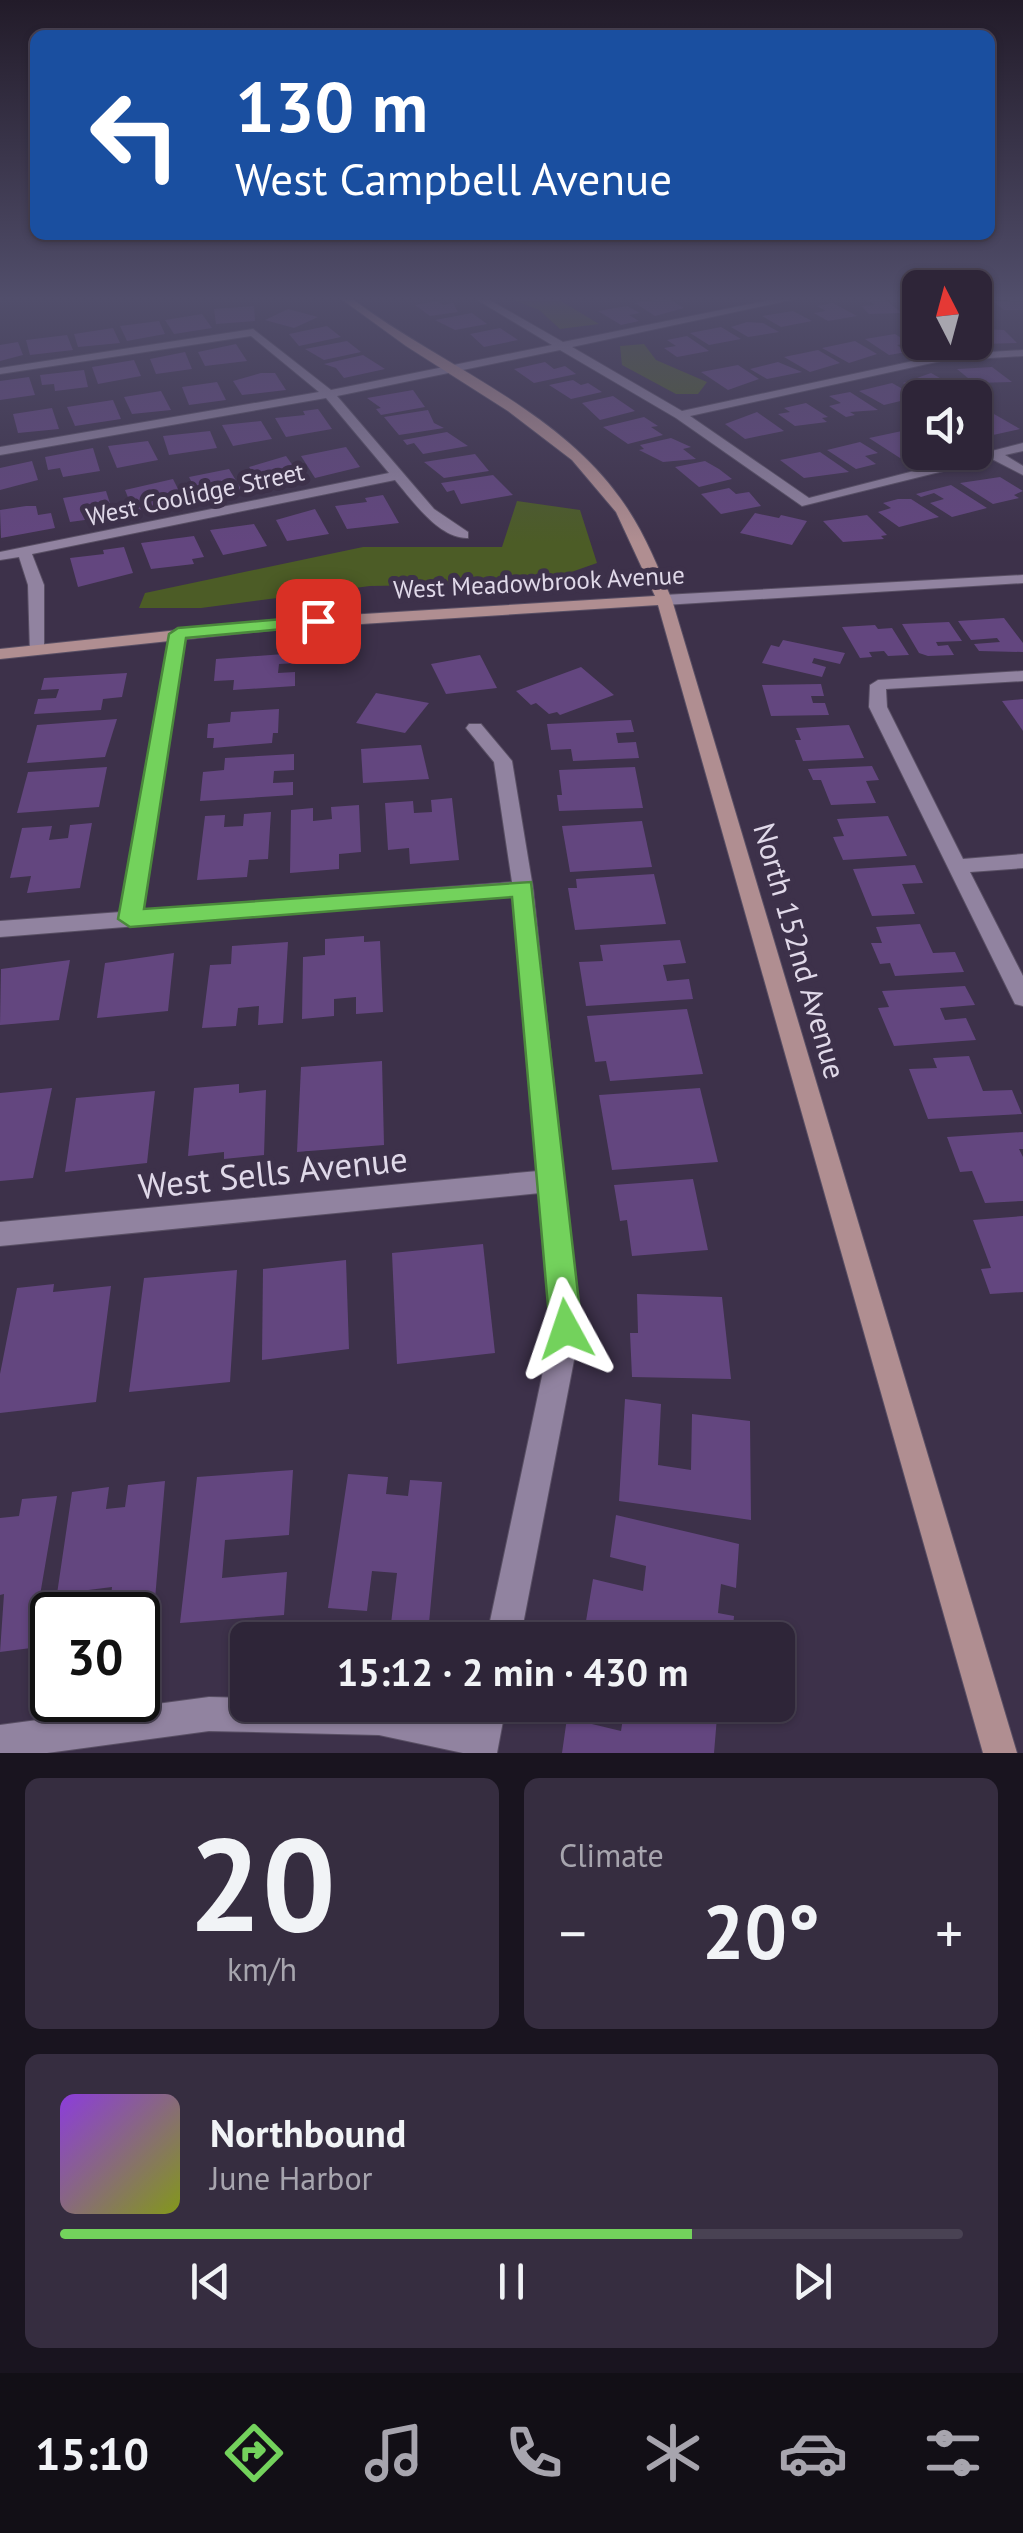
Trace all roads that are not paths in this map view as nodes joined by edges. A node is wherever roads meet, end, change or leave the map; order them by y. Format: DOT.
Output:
graph roads {
  1 [pos="312,380"];
  2 [pos="390,380"];
  3 [pos="465,380"];
  4 [pos="620,380"];
  5 [pos="841,380"];
  6 [pos="329,394"];
  7 [pos="680,415"];
  8 [pos="1023,447"];
  9 [pos="0,451"];
  10 [pos="995,455"];
  11 [pos="1023,471"];
  12 [pos="399,475"];
  13 [pos="463,534"];
  14 [pos="24,552"];
  15 [pos="0,556"];
  16 [pos="1023,579"];
  17 [pos="664,600"];
  18 [pos="178,634"];
  19 [pos="36,650"];
  20 [pos="0,654"];
  21 [pos="1023,676"];
  22 [pos="476,728"];
  23 [pos="1023,861"];
  24 [pos="957,866"];
  25 [pos="523,888"];
  26 [pos="130,919"];
  27 [pos="0,928"];
  28 [pos="1023,998"];
  29 [pos="552,1181"];
  30 [pos="0,1234"];
  31 [pos="506,1622"];
  32 [pos="484,1732"];
  33 [pos="0,1742"];
  34 [pos="1000,1753"];
  1 -- 6 [label="street"];
  2 -- 6 [label="street"];
  3 -- 17 [label="street, North 152nd Avenue"];
  4 -- 7 [label="street"];
  5 -- 7 [label="street"];
  6 -- 9 [label="street"];
  6 -- 12 [label="street"];
  7 -- 10 [label="street"];
  8 -- 10 [label="street"];
  10 -- 11 [label="street"];
  12 -- 13 [label="street"];
  12 -- 14 [label="street, West Coolidge Street"];
  14 -- 15 [label="street, West Coolidge Street"];
  14 -- 19 [label="street"];
  16 -- 17 [label="street, West Meadowbrook Avenue"];
  17 -- 18 [label="street, West Meadowbrook Avenue"];
  17 -- 34 [label="street, North 152nd Avenue"];
  18 -- 19 [label="street, West Meadowbrook Avenue"];
  18 -- 26 [label="street"];
  19 -- 20 [label="street, West Meadowbrook Avenue"];
  21 -- 24 [label="street"];
  22 -- 25 [label="street"];
  23 -- 24 [label="street"];
  24 -- 28 [label="street"];
  25 -- 26 [label="street"];
  25 -- 29 [label="street"];
  26 -- 27 [label="street"];
  29 -- 30 [label="street, West Sells Avenue"];
  29 -- 31 [label="street"];
  32 -- 33 [label="street"];
}
